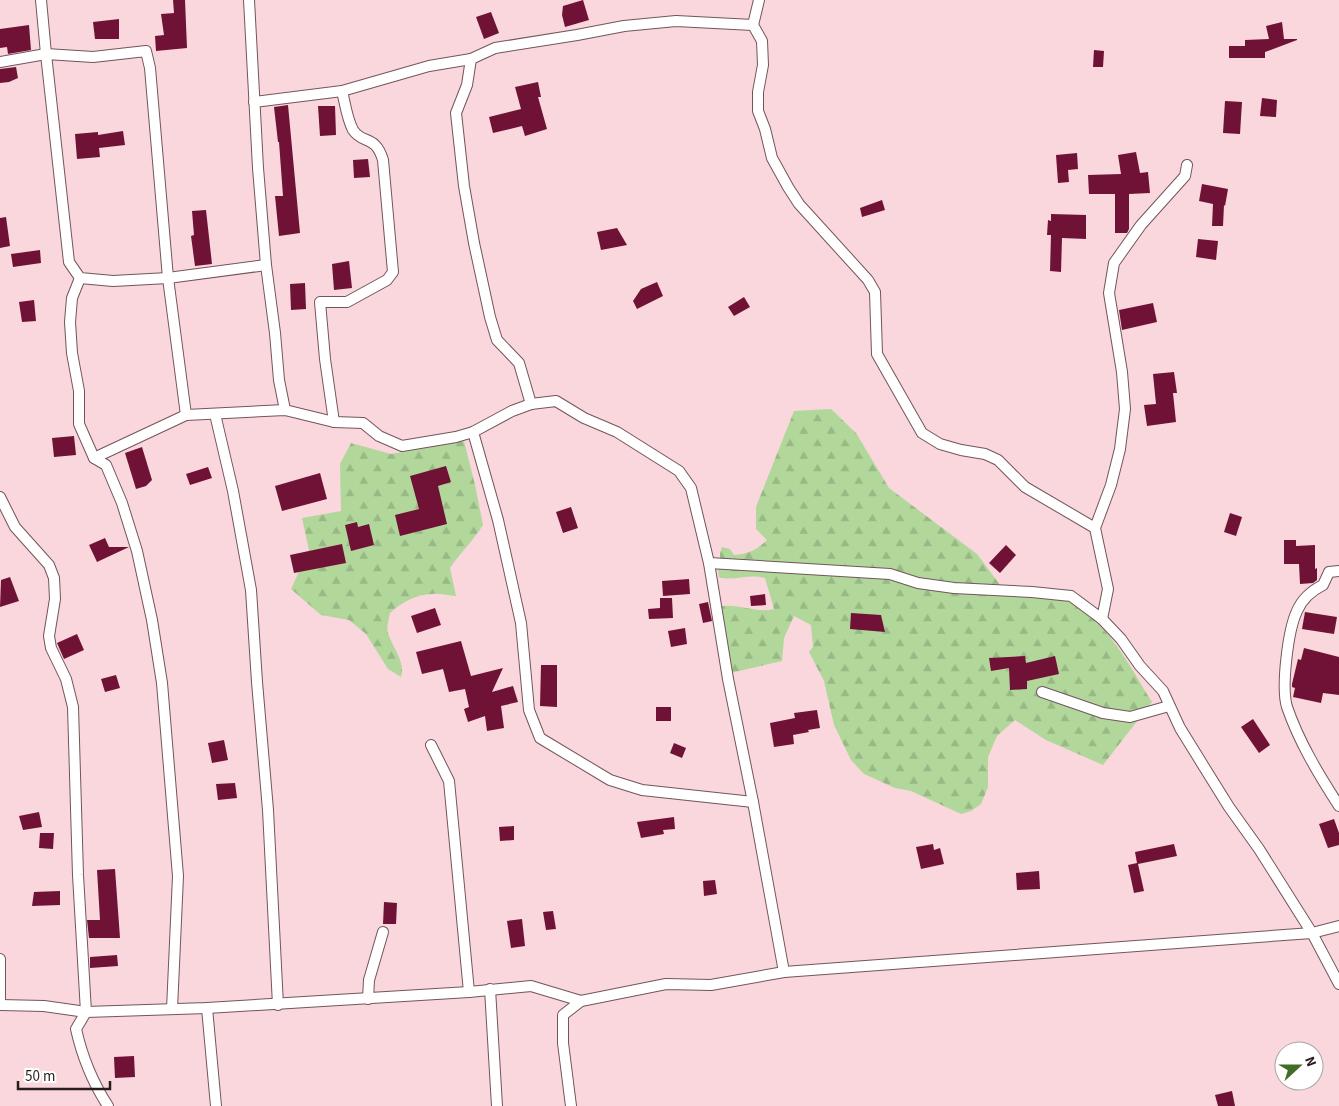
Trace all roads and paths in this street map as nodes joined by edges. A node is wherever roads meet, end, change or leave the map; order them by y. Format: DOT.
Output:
graph roads {
  1 [pos="41,0"];
  2 [pos="249,0"];
  3 [pos="759,0"];
  4 [pos="752,24"];
  5 [pos="46,54"];
  6 [pos="471,60"];
  7 [pos="0,62"];
  8 [pos="342,91"];
  9 [pos="254,102"];
  10 [pos="1187,165"];
  11 [pos="266,265"];
  12 [pos="80,278"];
  13 [pos="168,278"];
  14 [pos="530,404"];
  15 [pos="284,410"];
  16 [pos="215,414"];
  17 [pos="186,415"];
  18 [pos="334,422"];
  19 [pos="473,432"];
  20 [pos="94,458"];
  21 [pos="0,497"];
  22 [pos="1095,528"];
  23 [pos="709,563"];
  24 [pos="1339,571"];
  25 [pos="1102,619"];
  26 [pos="1042,692"];
  27 [pos="1170,706"];
  28 [pos="431,745"];
  29 [pos="753,802"];
  30 [pos="1339,806"];
  31 [pos="1339,926"];
  32 [pos="383,932"];
  33 [pos="1312,933"];
  34 [pos="0,960"];
  35 [pos="784,972"];
  36 [pos="1339,984"];
  37 [pos="490,989"];
  38 [pos="468,992"];
  39 [pos="368,999"];
  40 [pos="581,1001"];
  41 [pos="0,1005"];
  42 [pos="278,1005"];
  43 [pos="208,1008"];
  44 [pos="172,1009"];
  45 [pos="86,1012"];
  46 [pos="108,1106"];
  47 [pos="216,1106"];
  48 [pos="497,1106"];
  49 [pos="571,1106"];
  1 -- 5 [label="street"];
  2 -- 9 [label="street"];
  3 -- 4 [label="street"];
  4 -- 6 [label="street"];
  4 -- 22 [label="street"];
  5 -- 7 [label="street"];
  5 -- 12 [label="street"];
  5 -- 13 [label="street"];
  6 -- 8 [label="street"];
  6 -- 14 [label="street"];
  8 -- 9 [label="street"];
  8 -- 18 [label="street"];
  9 -- 11 [label="street"];
  10 -- 22 [label="street"];
  11 -- 13 [label="street"];
  11 -- 15 [label="street"];
  12 -- 13 [label="street"];
  12 -- 20 [label="street"];
  13 -- 17 [label="street"];
  14 -- 19 [label="street"];
  14 -- 23 [label="street"];
  15 -- 16 [label="street"];
  15 -- 18 [label="street"];
  16 -- 17 [label="street"];
  16 -- 42 [label="street"];
  17 -- 20 [label="street"];
  18 -- 19 [label="street"];
  19 -- 29 [label="street"];
  20 -- 44 [label="street"];
  21 -- 45 [label="street"];
  22 -- 25 [label="street"];
  23 -- 25 [label="street"];
  23 -- 29 [label="street"];
  24 -- 30 [label="street"];
  25 -- 27 [label="street"];
  26 -- 27 [label="street"];
  27 -- 33 [label="street"];
  28 -- 38 [label="street"];
  29 -- 35 [label="street"];
  31 -- 33 [label="street"];
  32 -- 39 [label="street"];
  33 -- 35 [label="street"];
  33 -- 36 [label="street"];
  34 -- 41 [label="street"];
  35 -- 40 [label="street"];
  37 -- 38 [label="street"];
  37 -- 40 [label="street"];
  37 -- 48 [label="street"];
  38 -- 39 [label="street"];
  39 -- 42 [label="street"];
  40 -- 49 [label="street"];
  41 -- 45 [label="street"];
  42 -- 43 [label="street"];
  43 -- 44 [label="street"];
  43 -- 47 [label="street"];
  44 -- 45 [label="street"];
  45 -- 46 [label="street"];
}
